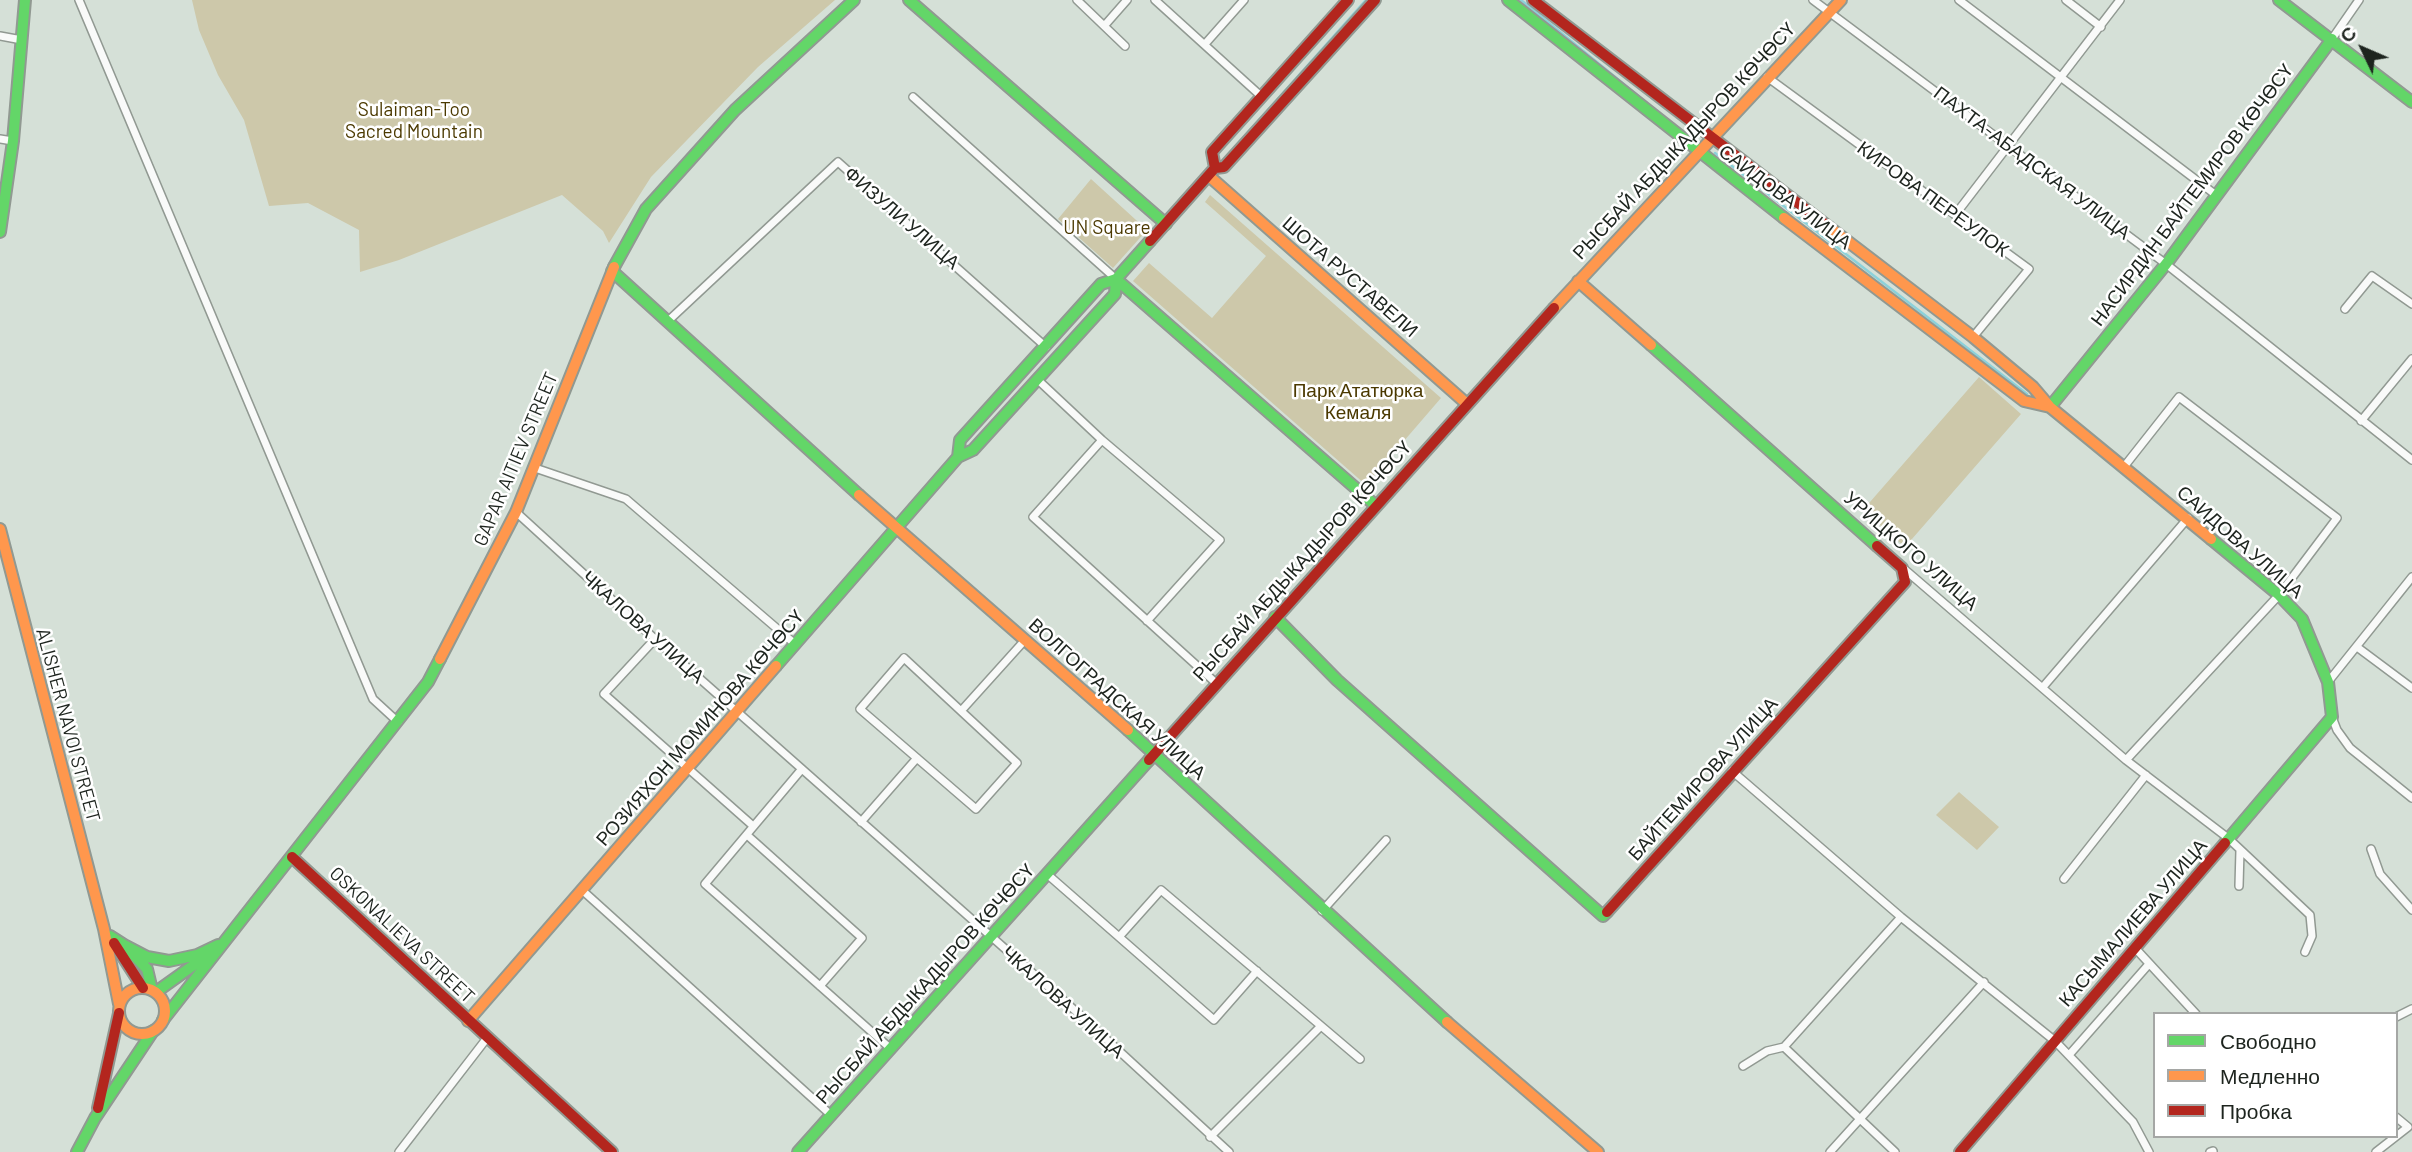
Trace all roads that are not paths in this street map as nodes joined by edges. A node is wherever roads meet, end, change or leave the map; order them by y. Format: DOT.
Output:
graph roads {
  1 [pos="25,0"];
  2 [pos="79,0"];
  3 [pos="854,0"];
  4 [pos="909,0"];
  5 [pos="1077,0"];
  6 [pos="1127,0"];
  7 [pos="1155,0"];
  8 [pos="1244,0"];
  9 [pos="1348,0"];
  10 [pos="1375,0"];
  11 [pos="1508,0"];
  12 [pos="1534,0"];
  13 [pos="1814,0"];
  14 [pos="1841,0"];
  15 [pos="1959,0"];
  16 [pos="2066,0"];
  17 [pos="2120,0"];
  18 [pos="2279,0"];
  19 [pos="2359,0"];
  20 [pos="1830,12"];
  21 [pos="1105,25"];
  22 [pos="2101,27"];
  23 [pos="0,36"];
  24 [pos="2332,39"];
  25 [pos="22,40"];
  26 [pos="1205,44"];
  27 [pos="1125,46"];
  28 [pos="1767,77"];
  29 [pos="2063,77"];
  30 [pos="913,97"];
  31 [pos="1262,97"];
  32 [pos="2412,102"];
  33 [pos="1710,137"];
  34 [pos="0,139"];
  35 [pos="13,141"];
  36 [pos="2010,144"];
  37 [pos="1696,152"];
  38 [pos="1212,172"];
  39 [pos="2216,195"];
  40 [pos="1955,215"];
  41 [pos="1166,224"];
  42 [pos="0,232"];
  43 [pos="2166,264"];
  44 [pos="612,271"];
  45 [pos="1116,279"];
  46 [pos="1578,281"];
  47 [pos="2412,304"];
  48 [pos="2345,309"];
  49 [pos="667,322"];
  50 [pos="1973,337"];
  51 [pos="1046,347"];
  52 [pos="2412,359"];
  53 [pos="1038,380"];
  54 [pos="1467,404"];
  55 [pos="2050,407"];
  56 [pos="2361,421"];
  57 [pos="1102,440"];
  58 [pos="957,457"];
  59 [pos="2412,460"];
  60 [pos="534,468"];
  61 [pos="2123,468"];
  62 [pos="1375,505"];
  63 [pos="516,512"];
  64 [pos="2188,518"];
  65 [pos="898,528"];
  66 [pos="0,529"];
  67 [pos="1902,568"];
  68 [pos="2412,577"];
  69 [pos="2279,595"];
  70 [pos="1275,617"];
  71 [pos="1147,621"];
  72 [pos="655,639"];
  73 [pos="1025,640"];
  74 [pos="795,644"];
  75 [pos="2357,647"];
  76 [pos="2328,682"];
  77 [pos="1216,683"];
  78 [pos="2043,687"];
  79 [pos="2412,688"];
  80 [pos="736,711"];
  81 [pos="961,711"];
  82 [pos="2332,717"];
  83 [pos="398,722"];
  84 [pos="1154,753"];
  85 [pos="917,758"];
  86 [pos="2126,760"];
  87 [pos="686,770"];
  88 [pos="802,770"];
  89 [pos="1732,771"];
  90 [pos="2146,775"];
  91 [pos="2412,798"];
  92 [pos="861,822"];
  93 [pos="752,825"];
  94 [pos="747,835"];
  95 [pos="2228,838"];
  96 [pos="1387,840"];
  97 [pos="2371,849"];
  98 [pos="2240,850"];
  99 [pos="292,857"];
  100 [pos="1047,874"];
  101 [pos="2064,879"];
  102 [pos="2239,887"];
  103 [pos="582,890"];
  104 [pos="2412,910"];
  105 [pos="1322,911"];
  106 [pos="1901,917"];
  107 [pos="107,932"];
  108 [pos="990,936"];
  109 [pos="1119,937"];
  110 [pos="221,943"];
  111 [pos="124,945"];
  112 [pos="2134,948"];
  113 [pos="2305,952"];
  114 [pos="2149,964"];
  115 [pos="1257,971"];
  116 [pos="1984,982"];
  117 [pos="820,986"];
  118 [pos="151,990"];
  119 [pos="119,1009"];
  120 [pos="2194,1012"];
  121 [pos="163,1020"];
  122 [pos="468,1021"];
  123 [pos="1321,1026"];
  124 [pos="153,1031"];
  125 [pos="487,1038"];
  126 [pos="2055,1041"];
  127 [pos="1784,1046"];
  128 [pos="891,1049"];
  129 [pos="2068,1055"];
  130 [pos="1360,1059"];
  131 [pos="1743,1066"];
  132 [pos="831,1115"];
  133 [pos="95,1118"];
  134 [pos="1859,1119"];
  135 [pos="2398,1119"];
  136 [pos="2398,1135"];
  137 [pos="1210,1137"];
  138 [pos="2394,1138"];
  139 [pos="77,1152"];
  140 [pos="399,1152"];
  141 [pos="612,1152"];
  142 [pos="798,1152"];
  143 [pos="1229,1152"];
  144 [pos="1598,1152"];
  145 [pos="1830,1152"];
  146 [pos="1895,1152"];
  147 [pos="1960,1152"];
  148 [pos="2149,1152"];
  149 [pos="2376,1152"];
  1 -- 25 [label="street"];
  2 -- 83 [label="street"];
  3 -- 44 [label="street, GAPAR AITIEV STREET"];
  4 -- 41 [label="street"];
  5 -- 21 [label="street"];
  6 -- 21 [label="street"];
  7 -- 26 [label="street"];
  8 -- 26 [label="street"];
  9 -- 31 [label="street, РОЗИЯХОН МОМИНОВА КӨЧӨСҮ"];
  10 -- 38 [label="street, РОЗИЯХОН МОМИНОВА КӨЧӨСҮ"];
  11 -- 37 [label="street, САИДОВА УЛИЦА"];
  12 -- 33 [label="street, САИДОВА УЛИЦА"];
  13 -- 20 [label="street, ПАХТА-АБАДСКАЯ УЛИЦА"];
  14 -- 20 [label="street, РЫСБАЙ АБДЫКАДЫРОВ КӨЧӨСҮ"];
  15 -- 29 [label="street"];
  16 -- 22 [label="street"];
  17 -- 22 [label="street"];
  18 -- 24 [label="street"];
  19 -- 24 [label="street, НАСИРДИН БАЙТЕМИРОВ КӨЧӨСҮ"];
  20 -- 28 [label="street, РЫСБАЙ АБДЫКАДЫРОВ КӨЧӨСҮ"];
  20 -- 36 [label="street, ПАХТА-АБАДСКАЯ УЛИЦА"];
  21 -- 27 [label="street"];
  22 -- 29 [label="street"];
  23 -- 25 [label="street"];
  24 -- 32 [label="street"];
  24 -- 39 [label="street, НАСИРДИН БАЙТЕМИРОВ КӨЧӨСҮ"];
  25 -- 35 [label="street"];
  26 -- 31 [label="street"];
  28 -- 33 [label="street, РЫСБАЙ АБДЫКАДЫРОВ КӨЧӨСҮ"];
  28 -- 40 [label="street, КИРОВА ПЕРЕУЛОК"];
  29 -- 36 [label="street"];
  29 -- 39 [label="street"];
  30 -- 45 [label="street"];
  31 -- 38 [label="street, РОЗИЯХОН МОМИНОВА КӨЧӨСҮ"];
  33 -- 37 [label="street, РЫСБАЙ АБДЫКАДЫРОВ КӨЧӨСҮ"];
  33 -- 50 [label="street, САИДОВА УЛИЦА"];
  34 -- 35 [label="street"];
  35 -- 42 [label="street"];
  36 -- 40 [label="street"];
  36 -- 43 [label="street, ПАХТА-АБАДСКАЯ УЛИЦА"];
  37 -- 46 [label="street, РЫСБАЙ АБДЫКАДЫРОВ КӨЧӨСҮ"];
  37 -- 55 [label="street, САИДОВА УЛИЦА"];
  38 -- 41 [label="street, РОЗИЯХОН МОМИНОВА КӨЧӨСҮ"];
  38 -- 54 [label="street, ШОТА РУСТАВЕЛИ"];
  39 -- 43 [label="street, НАСИРДИН БАЙТЕМИРОВ КӨЧӨСҮ"];
  40 -- 50 [label="street, КИРОВА ПЕРЕУЛОК"];
  41 -- 45 [label="street, РОЗИЯХОН МОМИНОВА КӨЧӨСҮ"];
  43 -- 55 [label="street, НАСИРДИН БАЙТЕМИРОВ КӨЧӨСҮ"];
  43 -- 56 [label="street, ПАХТА-АБАДСКАЯ УЛИЦА"];
  44 -- 49 [label="street, ВОЛГОГРАДСКАЯ УЛИЦА"];
  44 -- 60 [label="street, GAPAR AITIEV STREET"];
  45 -- 51 [label="street, РОЗИЯХОН МОМИНОВА КӨЧӨСҮ"];
  45 -- 53 [label="street, РОЗИЯХОН МОМИНОВА КӨЧӨСҮ"];
  45 -- 62 [label="street"];
  46 -- 54 [label="street, РЫСБАЙ АБДЫКАДЫРОВ КӨЧӨСҮ"];
  46 -- 67 [label="street, УРИЦКОГО УЛИЦА"];
  47 -- 48 [label="street"];
  49 -- 51 [label="street, ФИЗУЛИ УЛИЦА"];
  49 -- 65 [label="street, ВОЛГОГРАДСКАЯ УЛИЦА"];
  50 -- 55 [label="street, САИДОВА УЛИЦА"];
  51 -- 58 [label="street, РОЗИЯХОН МОМИНОВА КӨЧӨСҮ"];
  52 -- 56 [label="street"];
  53 -- 57 [label="street"];
  53 -- 58 [label="street, РОЗИЯХОН МОМИНОВА КӨЧӨСҮ"];
  54 -- 62 [label="street, РЫСБАЙ АБДЫКАДЫРОВ КӨЧӨСҮ"];
  55 -- 61 [label="street, САИДОВА УЛИЦА"];
  56 -- 59 [label="street, ПАХТА-АБАДСКАЯ УЛИЦА"];
  57 -- 71 [label="street"];
  57 -- 71 [label="street"];
  58 -- 65 [label="street, РОЗИЯХОН МОМИНОВА КӨЧӨСҮ"];
  60 -- 63 [label="street, GAPAR AITIEV STREET"];
  60 -- 74 [label="street"];
  61 -- 64 [label="street, САИДОВА УЛИЦА"];
  61 -- 69 [label="street"];
  62 -- 70 [label="street, РЫСБАЙ АБДЫКАДЫРОВ КӨЧӨСҮ"];
  63 -- 72 [label="street, ЧКАЛОВА УЛИЦА"];
  63 -- 83 [label="street, GAPAR AITIEV STREET"];
  64 -- 69 [label="street, САИДОВА УЛИЦА"];
  64 -- 78 [label="street"];
  65 -- 73 [label="street, ВОЛГОГРАДСКАЯ УЛИЦА"];
  65 -- 74 [label="street, РОЗИЯХОН МОМИНОВА КӨЧӨСҮ"];
  66 -- 107 [label="street, ALISHER NAVOI STREET"];
  67 -- 78 [label="street, УРИЦКОГО УЛИЦА"];
  67 -- 89 [label="street, БАЙТЕМИРОВА УЛИЦА"];
  68 -- 75 [label="street"];
  69 -- 76 [label="street, САИДОВА УЛИЦА"];
  69 -- 86 [label="street"];
  70 -- 77 [label="street, РЫСБАЙ АБДЫКАДЫРОВ КӨЧӨСҮ"];
  70 -- 89 [label="street, БАЙТЕМИРОВА УЛИЦА"];
  71 -- 77 [label="street"];
  72 -- 80 [label="street, ЧКАЛОВА УЛИЦА"];
  72 -- 87 [label="street"];
  73 -- 81 [label="street"];
  73 -- 84 [label="street, ВОЛГОГРАДСКАЯ УЛИЦА"];
  74 -- 80 [label="street, РОЗИЯХОН МОМИНОВА КӨЧӨСҮ"];
  75 -- 76 [label="street"];
  75 -- 79 [label="street"];
  76 -- 82 [label="street, САИДОВА УЛИЦА"];
  77 -- 84 [label="street, РЫСБАЙ АБДЫКАДЫРОВ КӨЧӨСҮ"];
  78 -- 86 [label="street, УРИЦКОГО УЛИЦА"];
  80 -- 87 [label="street, РОЗИЯХОН МОМИНОВА КӨЧӨСҮ"];
  80 -- 88 [label="street, ЧКАЛОВА УЛИЦА"];
  81 -- 85 [label="street"];
  81 -- 85 [label="street"];
  82 -- 91 [label="street, САИДОВА УЛИЦА"];
  82 -- 95 [label="street, КАСЫМАЛИЕВА УЛИЦА"];
  83 -- 99 [label="street, GAPAR AITIEV STREET"];
  84 -- 100 [label="street, РЫСБАЙ АБДЫКАДЫРОВ КӨЧӨСҮ"];
  84 -- 105 [label="street, ВОЛГОГРАДСКАЯ УЛИЦА"];
  85 -- 92 [label="street"];
  86 -- 90 [label="street, УРИЦКОГО УЛИЦА"];
  87 -- 93 [label="street"];
  87 -- 103 [label="street, РОЗИЯХОН МОМИНОВА КӨЧӨСҮ"];
  88 -- 92 [label="street, ЧКАЛОВА УЛИЦА"];
  88 -- 93 [label="street"];
  89 -- 106 [label="street"];
  90 -- 95 [label="street, УРИЦКОГО УЛИЦА"];
  90 -- 101 [label="street"];
  92 -- 108 [label="street, ЧКАЛОВА УЛИЦА"];
  93 -- 94 [label="street"];
  94 -- 117 [label="street"];
  94 -- 117 [label="street"];
  95 -- 98 [label="street, УРИЦКОГО УЛИЦА"];
  95 -- 112 [label="street, КАСЫМАЛИЕВА УЛИЦА"];
  96 -- 105 [label="street"];
  97 -- 104 [label="street"];
  98 -- 102 [label="street"];
  98 -- 113 [label="street, УРИЦКОГО УЛИЦА"];
  99 -- 110 [label="street, GAPAR AITIEV STREET"];
  99 -- 122 [label="street, OSKONALIEVA STREET"];
  100 -- 108 [label="street, РЫСБАЙ АБДЫКАДЫРОВ КӨЧӨСҮ"];
  100 -- 109 [label="street"];
  103 -- 122 [label="street, РОЗИЯХОН МОМИНОВА КӨЧӨСҮ"];
  103 -- 132 [label="street"];
  105 -- 144 [label="street, ВОЛГОГРАДСКАЯ УЛИЦА"];
  106 -- 116 [label="street"];
  106 -- 127 [label="street"];
  107 -- 111 [label="street"];
  107 -- 118 [label="street, ALISHER NAVOI STREET"];
  107 -- 119 [label="street, ALISHER NAVOI STREET"];
  108 -- 128 [label="street, РЫСБАЙ АБДЫКАДЫРОВ КӨЧӨСҮ"];
  108 -- 137 [label="street, ЧКАЛОВА УЛИЦА"];
  109 -- 115 [label="street"];
  109 -- 115 [label="street"];
  110 -- 111 [label="street"];
  110 -- 118 [label="street, GAPAR AITIEV STREET"];
  110 -- 121 [label="street, GAPAR AITIEV STREET"];
  111 -- 118 [label="street"];
  112 -- 114 [label="street"];
  112 -- 126 [label="street, КАСЫМАЛИЕВА УЛИЦА"];
  114 -- 120 [label="street"];
  114 -- 129 [label="street"];
  115 -- 123 [label="street"];
  116 -- 126 [label="street"];
  116 -- 134 [label="street"];
  117 -- 128 [label="street"];
  118 -- 119 [label="street"];
  118 -- 121 [label="street"];
  119 -- 124 [label="street"];
  119 -- 133 [label="street"];
  121 -- 124 [label="street"];
  122 -- 125 [label="street, OSKONALIEVA STREET"];
  123 -- 130 [label="street"];
  123 -- 137 [label="street"];
  124 -- 133 [label="street"];
  125 -- 140 [label="street"];
  125 -- 141 [label="street, OSKONALIEVA STREET"];
  126 -- 129 [label="street"];
  126 -- 147 [label="street, КАСЫМАЛИЕВА УЛИЦА"];
  127 -- 131 [label="street"];
  127 -- 134 [label="street"];
  128 -- 132 [label="street, РЫСБАЙ АБДЫКАДЫРОВ КӨЧӨСҮ"];
  129 -- 148 [label="street"];
  132 -- 142 [label="street, РЫСБАЙ АБДЫКАДЫРОВ КӨЧӨСҮ"];
  133 -- 139 [label="street"];
  134 -- 145 [label="street"];
  134 -- 146 [label="street"];
  135 -- 136 [label="street"];
  137 -- 143 [label="street, ЧКАЛОВА УЛИЦА"];
  138 -- 149 [label="street"];
}
